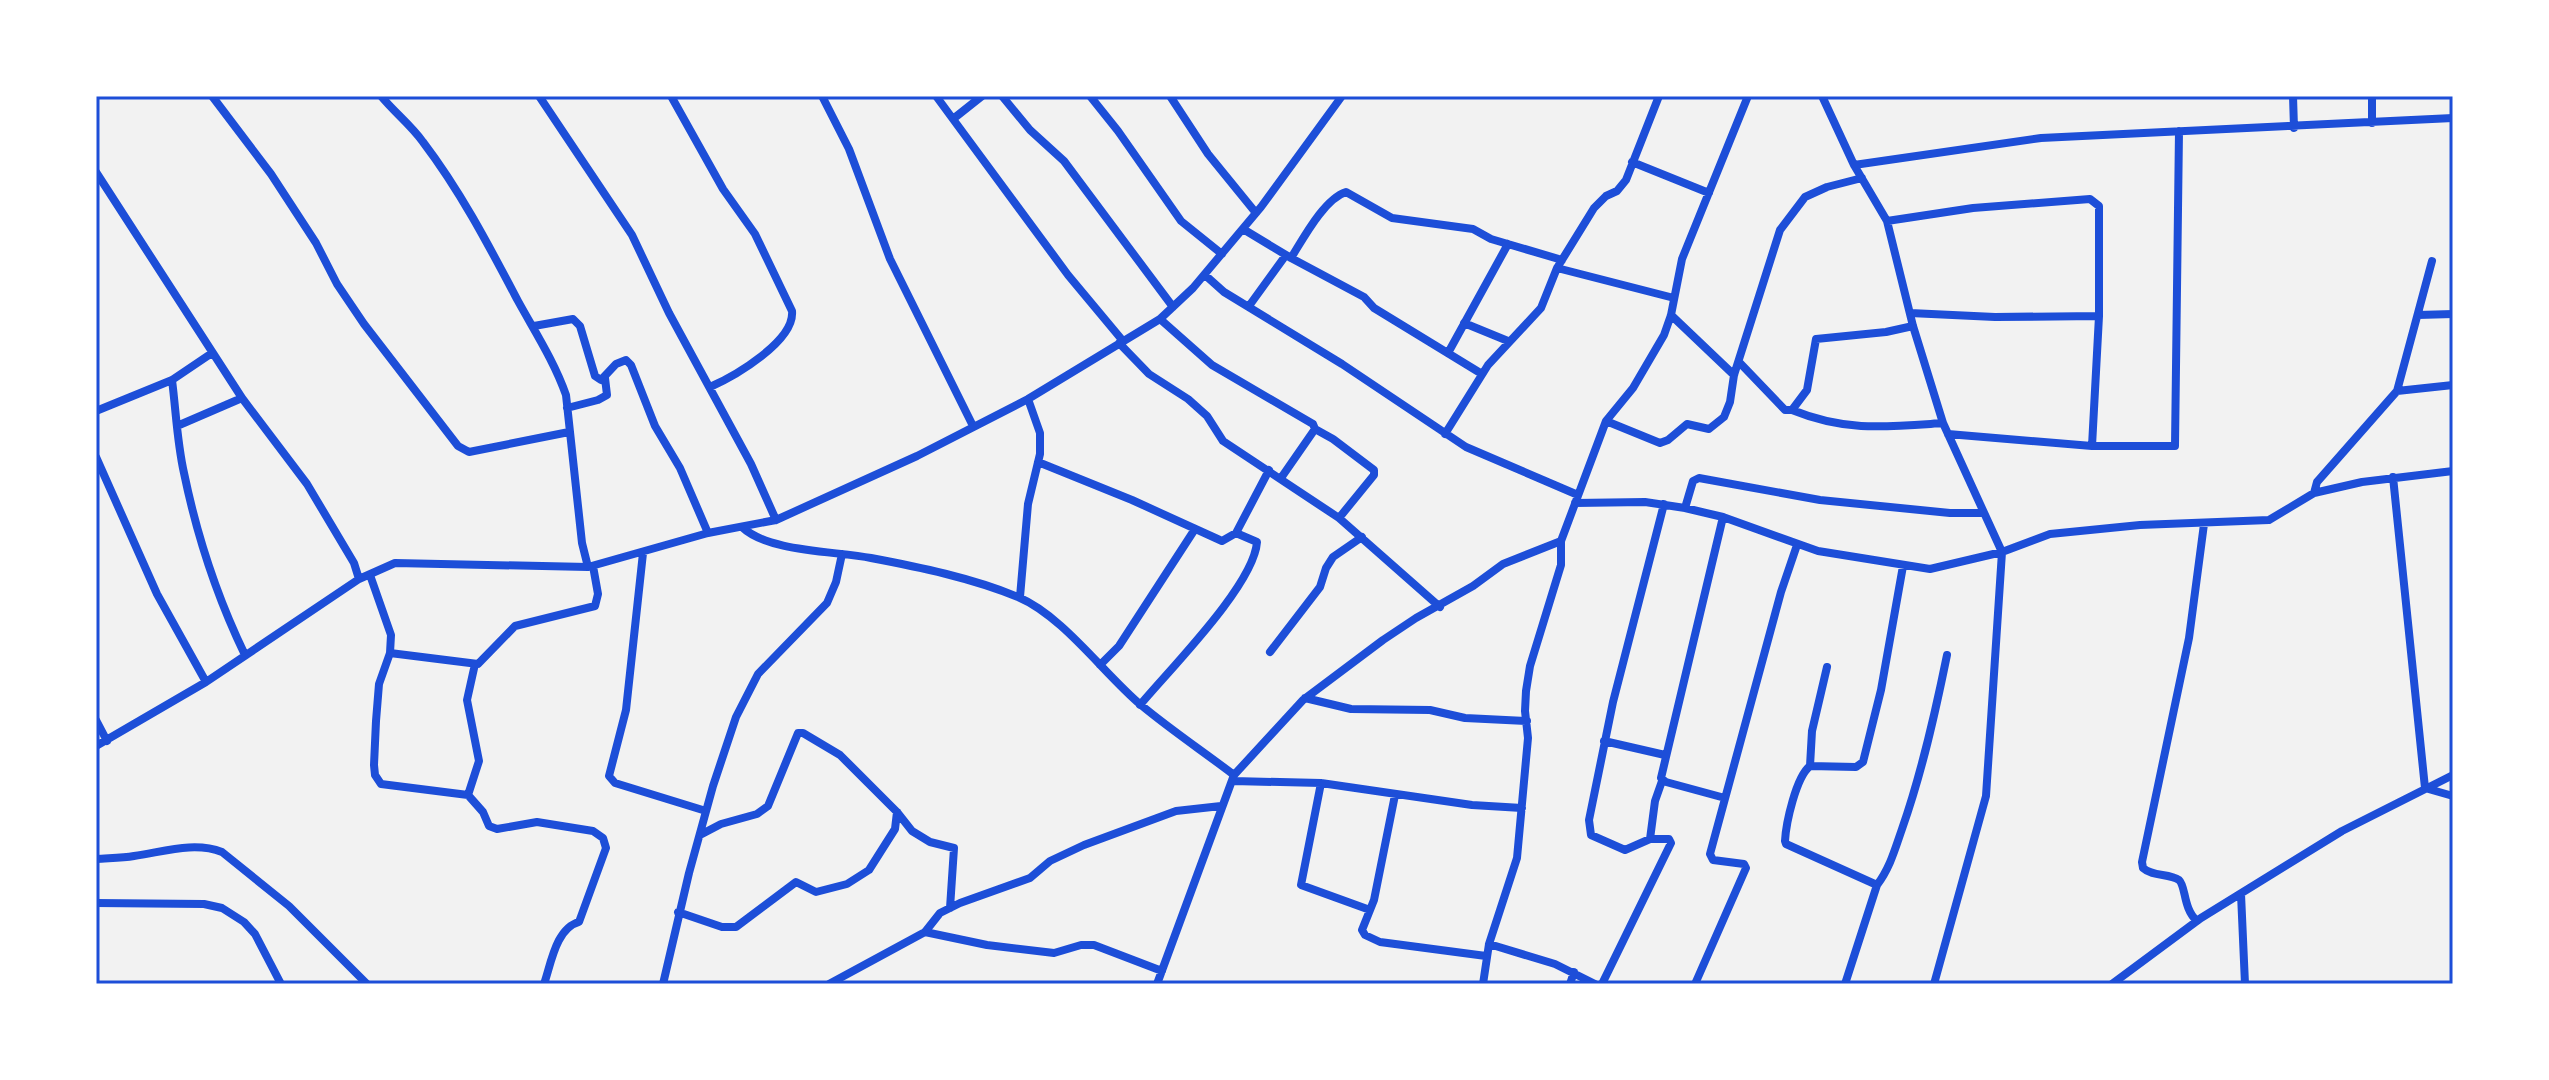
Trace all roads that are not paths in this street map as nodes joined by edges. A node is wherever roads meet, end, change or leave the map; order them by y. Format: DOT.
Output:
graph roads {
  1 [pos="212,96"];
  2 [pos="381,96"];
  3 [pos="539,96"];
  4 [pos="671,96"];
  5 [pos="822,96"];
  6 [pos="936,96"];
  7 [pos="982,96"];
  8 [pos="1002,96"];
  9 [pos="1090,96"];
  10 [pos="1170,96"];
  11 [pos="1342,96"];
  12 [pos="1659,96"];
  13 [pos="1748,96"];
  14 [pos="1822,96"];
  15 [pos="2293,96"];
  16 [pos="2372,96"];
  17 [pos="2453,118"];
  18 [pos="953,119"];
  19 [pos="2372,123"];
  20 [pos="2294,128"];
  21 [pos="2179,131"];
  22 [pos="1632,162"];
  23 [pos="1854,165"];
  24 [pos="96,172"];
  25 [pos="1862,178"];
  26 [pos="1709,193"];
  27 [pos="1256,213"];
  28 [pos="1887,221"];
  29 [pos="1243,229"];
  30 [pos="1508,244"];
  31 [pos="1222,254"];
  32 [pos="1288,256"];
  33 [pos="2432,261"];
  34 [pos="1559,264"];
  35 [pos="1205,275"];
  36 [pos="1674,298"];
  37 [pos="1249,306"];
  38 [pos="1173,307"];
  39 [pos="1910,313"];
  40 [pos="2453,314"];
  41 [pos="1671,315"];
  42 [pos="2418,315"];
  43 [pos="2099,316"];
  44 [pos="1160,319"];
  45 [pos="1464,323"];
  46 [pos="534,326"];
  47 [pos="1913,326"];
  48 [pos="1508,341"];
  49 [pos="1121,342"];
  50 [pos="212,353"];
  51 [pos="1448,353"];
  52 [pos="1739,362"];
  53 [pos="1482,374"];
  54 [pos="1734,375"];
  55 [pos="605,378"];
  56 [pos="172,380"];
  57 [pos="2453,385"];
  58 [pos="710,387"];
  59 [pos="2397,391"];
  60 [pos="242,398"];
  61 [pos="1028,399"];
  62 [pos="567,408"];
  63 [pos="1792,410"];
  64 [pos="96,411"];
  65 [pos="1606,421"];
  66 [pos="1943,423"];
  67 [pos="177,426"];
  68 [pos="973,426"];
  69 [pos="1315,429"];
  70 [pos="569,432"];
  71 [pos="1445,434"];
  72 [pos="1948,434"];
  73 [pos="2092,446"];
  74 [pos="96,457"];
  75 [pos="1038,462"];
  76 [pos="1269,470"];
  77 [pos="2453,471"];
  78 [pos="2393,477"];
  79 [pos="1281,478"];
  80 [pos="2314,493"];
  81 [pos="1576,499"];
  82 [pos="1664,504"];
  83 [pos="1685,508"];
  84 [pos="1984,513"];
  85 [pos="1723,517"];
  86 [pos="1339,518"];
  87 [pos="776,520"];
  88 [pos="2204,524"];
  89 [pos="742,527"];
  90 [pos="1195,529"];
  91 [pos="708,533"];
  92 [pos="1236,533"];
  93 [pos="1362,537"];
  94 [pos="1561,541"];
  95 [pos="1797,545"];
  96 [pos="2002,552"];
  97 [pos="643,553"];
  98 [pos="842,554"];
  99 [pos="591,566"];
  100 [pos="1903,566"];
  101 [pos="370,575"];
  102 [pos="359,579"];
  103 [pos="1020,597"];
  104 [pos="1440,607"];
  105 [pos="1270,652"];
  106 [pos="390,653"];
  107 [pos="245,655"];
  108 [pos="1947,655"];
  109 [pos="475,664"];
  110 [pos="1100,665"];
  111 [pos="1827,667"];
  112 [pos="206,682"];
  113 [pos="1305,698"];
  114 [pos="1140,705"];
  115 [pos="96,720"];
  116 [pos="1527,721"];
  117 [pos="107,741"];
  118 [pos="1604,741"];
  119 [pos="96,746"];
  120 [pos="1665,755"];
  121 [pos="1810,766"];
  122 [pos="2453,775"];
  123 [pos="1234,778"];
  124 [pos="1662,781"];
  125 [pos="1321,783"];
  126 [pos="2425,788"];
  127 [pos="468,795"];
  128 [pos="1395,795"];
  129 [pos="2453,796"];
  130 [pos="1725,798"];
  131 [pos="1221,806"];
  132 [pos="1522,808"];
  133 [pos="706,811"];
  134 [pos="897,812"];
  135 [pos="700,835"];
  136 [pos="1650,839"];
  137 [pos="96,859"];
  138 [pos="1877,885"];
  139 [pos="2241,894"];
  140 [pos="96,903"];
  141 [pos="950,908"];
  142 [pos="1370,910"];
  143 [pos="678,912"];
  144 [pos="2197,921"];
  145 [pos="925,932"];
  146 [pos="1489,944"];
  147 [pos="1486,956"];
  148 [pos="1162,971"];
  149 [pos="1574,972"];
  150 [pos="839,978"];
  151 [pos="281,984"];
  152 [pos="367,984"];
  153 [pos="544,984"];
  154 [pos="663,984"];
  155 [pos="829,984"];
  156 [pos="847,984"];
  157 [pos="1157,984"];
  158 [pos="1483,984"];
  159 [pos="1570,984"];
  160 [pos="1595,984"];
  161 [pos="1602,984"];
  162 [pos="1695,984"];
  163 [pos="1845,984"];
  164 [pos="1934,984"];
  165 [pos="2112,984"];
  166 [pos="2245,984"];
  1 -- 70 [label="street"];
  2 -- 46 [label="street"];
  3 -- 58 [label="street"];
  4 -- 58 [label="street"];
  5 -- 68 [label="street"];
  6 -- 18 [label="street"];
  7 -- 18 [label="street"];
  8 -- 38 [label="street"];
  9 -- 31 [label="street"];
  10 -- 27 [label="street"];
  11 -- 27 [label="street"];
  12 -- 22 [label="street"];
  13 -- 26 [label="street"];
  14 -- 23 [label="street"];
  15 -- 20 [label="street"];
  16 -- 19 [label="street"];
  17 -- 19 [label="street"];
  18 -- 49 [label="street"];
  19 -- 20 [label="street"];
  20 -- 21 [label="street"];
  21 -- 23 [label="street"];
  21 -- 73 [label="street"];
  22 -- 26 [label="street"];
  22 -- 34 [label="street"];
  23 -- 25 [label="street"];
  24 -- 50 [label="street"];
  25 -- 28 [label="street"];
  25 -- 52 [label="street"];
  26 -- 36 [label="street"];
  27 -- 29 [label="street"];
  28 -- 39 [label="street"];
  28 -- 43 [label="street"];
  29 -- 31 [label="street"];
  29 -- 32 [label="street"];
  30 -- 32 [label="street"];
  30 -- 34 [label="street"];
  30 -- 45 [label="street"];
  31 -- 35 [label="street"];
  32 -- 37 [label="street"];
  32 -- 51 [label="street"];
  33 -- 42 [label="street"];
  34 -- 36 [label="street"];
  34 -- 48 [label="street"];
  35 -- 37 [label="street"];
  35 -- 38 [label="street"];
  36 -- 41 [label="street"];
  37 -- 71 [label="street"];
  38 -- 44 [label="street"];
  39 -- 43 [label="street"];
  39 -- 47 [label="street"];
  40 -- 42 [label="street"];
  41 -- 54 [label="street"];
  41 -- 65 [label="street"];
  42 -- 59 [label="street"];
  43 -- 73 [label="street"];
  44 -- 49 [label="street"];
  44 -- 69 [label="street"];
  45 -- 48 [label="street"];
  45 -- 51 [label="street"];
  46 -- 55 [label="street"];
  46 -- 62 [label="street"];
  47 -- 63 [label="street"];
  47 -- 66 [label="street"];
  48 -- 53 [label="street"];
  49 -- 61 [label="street"];
  49 -- 76 [label="street"];
  50 -- 56 [label="street"];
  50 -- 60 [label="street"];
  51 -- 53 [label="street"];
  52 -- 54 [label="street"];
  52 -- 63 [label="street"];
  53 -- 71 [label="street"];
  54 -- 65 [label="street"];
  55 -- 62 [label="street"];
  55 -- 91 [label="street"];
  56 -- 64 [label="street"];
  56 -- 67 [label="street"];
  57 -- 59 [label="street"];
  58 -- 87 [label="street"];
  59 -- 80 [label="street"];
  60 -- 67 [label="street"];
  60 -- 102 [label="street"];
  61 -- 68 [label="street"];
  61 -- 75 [label="street"];
  62 -- 70 [label="street"];
  63 -- 66 [label="street"];
  65 -- 81 [label="street"];
  66 -- 72 [label="street"];
  67 -- 107 [label="street"];
  68 -- 87 [label="street"];
  69 -- 79 [label="street"];
  69 -- 86 [label="street"];
  70 -- 99 [label="street"];
  71 -- 81 [label="street"];
  72 -- 73 [label="street"];
  72 -- 84 [label="street"];
  74 -- 112 [label="street"];
  75 -- 90 [label="street"];
  75 -- 103 [label="street"];
  76 -- 79 [label="street"];
  76 -- 92 [label="street"];
  77 -- 78 [label="street"];
  78 -- 80 [label="street"];
  78 -- 126 [label="street"];
  79 -- 86 [label="street"];
  80 -- 88 [label="street"];
  81 -- 82 [label="street"];
  81 -- 94 [label="street"];
  82 -- 83 [label="street"];
  82 -- 118 [label="street"];
  83 -- 84 [label="street"];
  83 -- 85 [label="street"];
  84 -- 96 [label="street"];
  85 -- 95 [label="street"];
  85 -- 120 [label="street"];
  86 -- 93 [label="street"];
  87 -- 89 [label="street"];
  88 -- 96 [label="street"];
  88 -- 144 [label="street"];
  89 -- 91 [label="street"];
  89 -- 98 [label="street"];
  90 -- 92 [label="street"];
  90 -- 110 [label="street"];
  91 -- 97 [label="street"];
  92 -- 114 [label="street"];
  93 -- 104 [label="street"];
  93 -- 105 [label="street"];
  94 -- 104 [label="street"];
  94 -- 116 [label="street"];
  95 -- 100 [label="street"];
  95 -- 130 [label="street"];
  96 -- 100 [label="street"];
  96 -- 164 [label="street"];
  97 -- 99 [label="street"];
  97 -- 133 [label="street"];
  98 -- 103 [label="street"];
  98 -- 133 [label="street"];
  99 -- 101 [label="street"];
  99 -- 109 [label="street"];
  100 -- 121 [label="street"];
  101 -- 102 [label="street"];
  101 -- 106 [label="street"];
  102 -- 107 [label="street"];
  103 -- 110 [label="street"];
  104 -- 113 [label="street"];
  106 -- 109 [label="street"];
  106 -- 127 [label="street"];
  107 -- 112 [label="street"];
  108 -- 138 [label="street"];
  109 -- 127 [label="street"];
  110 -- 114 [label="street"];
  111 -- 121 [label="street"];
  112 -- 117 [label="street"];
  113 -- 116 [label="street"];
  113 -- 123 [label="street"];
  114 -- 123 [label="street"];
  115 -- 117 [label="street"];
  116 -- 132 [label="street"];
  117 -- 119 [label="street"];
  118 -- 120 [label="street"];
  118 -- 136 [label="street"];
  120 -- 124 [label="street"];
  121 -- 138 [label="street"];
  122 -- 126 [label="street"];
  123 -- 125 [label="street"];
  123 -- 131 [label="street"];
  124 -- 130 [label="street"];
  124 -- 136 [label="street"];
  125 -- 128 [label="street"];
  125 -- 142 [label="street"];
  126 -- 129 [label="street"];
  126 -- 139 [label="street"];
  127 -- 153 [label="street"];
  128 -- 132 [label="street"];
  128 -- 142 [label="street"];
  130 -- 162 [label="street"];
  131 -- 141 [label="street"];
  131 -- 148 [label="street"];
  132 -- 146 [label="street"];
  133 -- 135 [label="street"];
  134 -- 135 [label="street"];
  134 -- 141 [label="street"];
  134 -- 143 [label="street"];
  135 -- 143 [label="street"];
  136 -- 161 [label="street"];
  137 -- 152 [label="street"];
  138 -- 163 [label="street"];
  139 -- 144 [label="street"];
  139 -- 166 [label="street"];
  140 -- 151 [label="street"];
  141 -- 145 [label="street"];
  142 -- 147 [label="street"];
  143 -- 154 [label="street"];
  144 -- 165 [label="street"];
  145 -- 148 [label="street"];
  145 -- 150 [label="street"];
  146 -- 147 [label="street"];
  146 -- 149 [label="street"];
  147 -- 158 [label="street"];
  148 -- 157 [label="street"];
  149 -- 159 [label="street"];
  149 -- 160 [label="street"];
  150 -- 155 [label="street"];
  150 -- 156 [label="street"];
}
